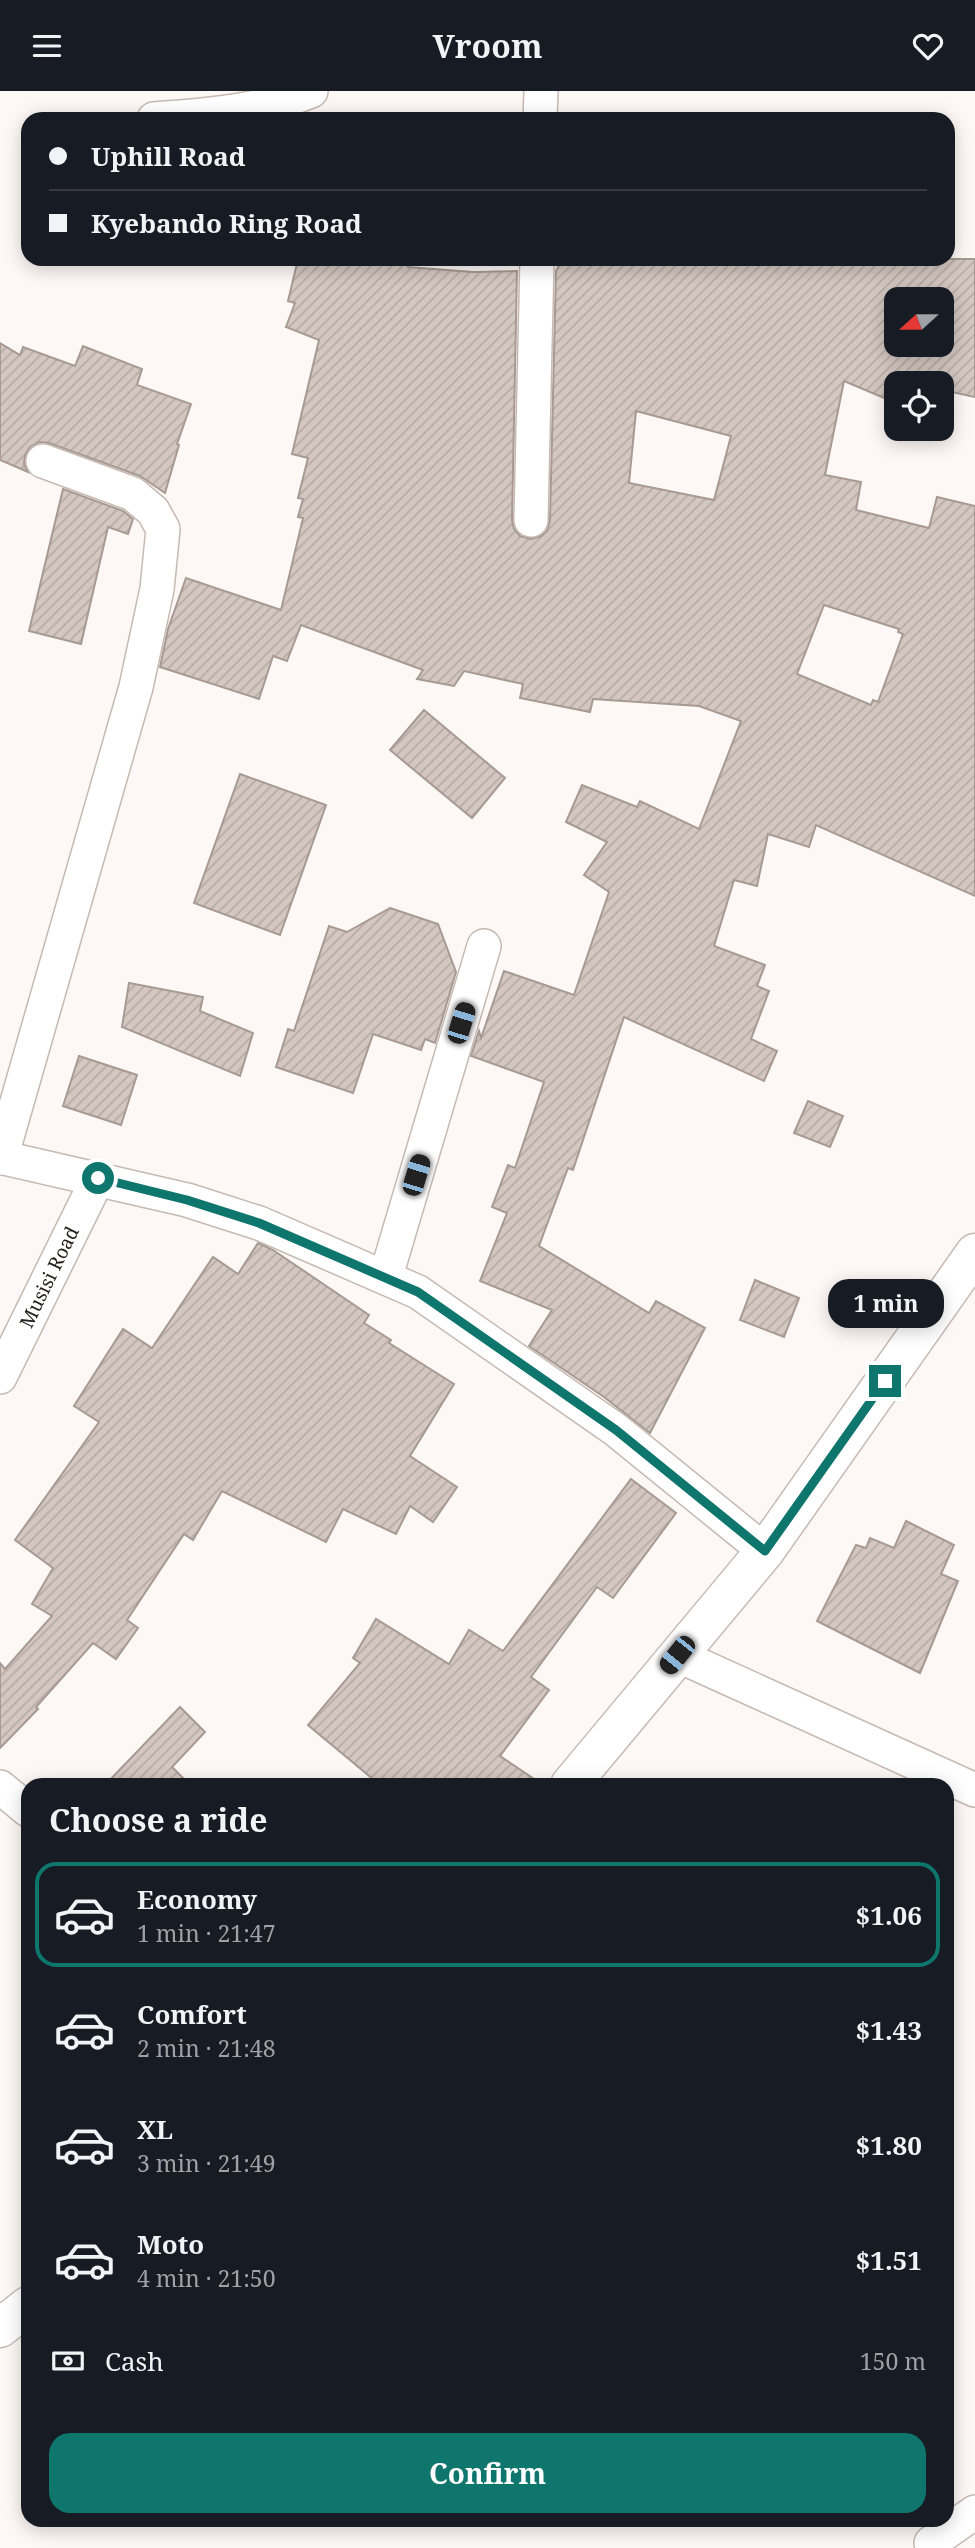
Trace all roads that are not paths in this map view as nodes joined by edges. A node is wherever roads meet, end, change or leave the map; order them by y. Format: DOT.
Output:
graph roads {
  1 [pos="311,91"];
  2 [pos="541,91"];
  3 [pos="228,112"];
  4 [pos="540,112"];
  5 [pos="537,266"];
  6 [pos="43,461"];
  7 [pos="531,520"];
  8 [pos="484,946"];
  9 [pos="0,1158"];
  10 [pos="98,1178"];
  11 [pos="975,1253"];
  12 [pos="386,1276"];
  13 [pos="0,1377"];
  14 [pos="765,1551"];
  15 [pos="677,1655"];
  16 [pos="575,1778"];
  17 [pos="949,1778"];
  18 [pos="954,1780"];
  19 [pos="0,1787"];
  20 [pos="975,1790"];
  21 [pos="21,1804"];
  22 [pos="21,2312"];
  23 [pos="0,2328"];
  24 [pos="975,2512"];
  25 [pos="954,2525"];
  26 [pos="950,2527"];
  27 [pos="928,2540"];
  1 -- 3 [label="street"];
  2 -- 4 [label="street"];
  5 -- 7 [label="street"];
  6 -- 9 [label="street"];
  8 -- 12 [label="street"];
  9 -- 10 [label="street"];
  10 -- 12 [label="street"];
  10 -- 13 [label="street, Musisi Road"];
  11 -- 14 [label="street"];
  12 -- 14 [label="street"];
  14 -- 15 [label="street"];
  15 -- 16 [label="street"];
  15 -- 17 [label="street"];
  18 -- 20 [label="street"];
  19 -- 21 [label="street"];
  22 -- 23 [label="street"];
  24 -- 25 [label="street"];
  26 -- 27 [label="street"];
}
